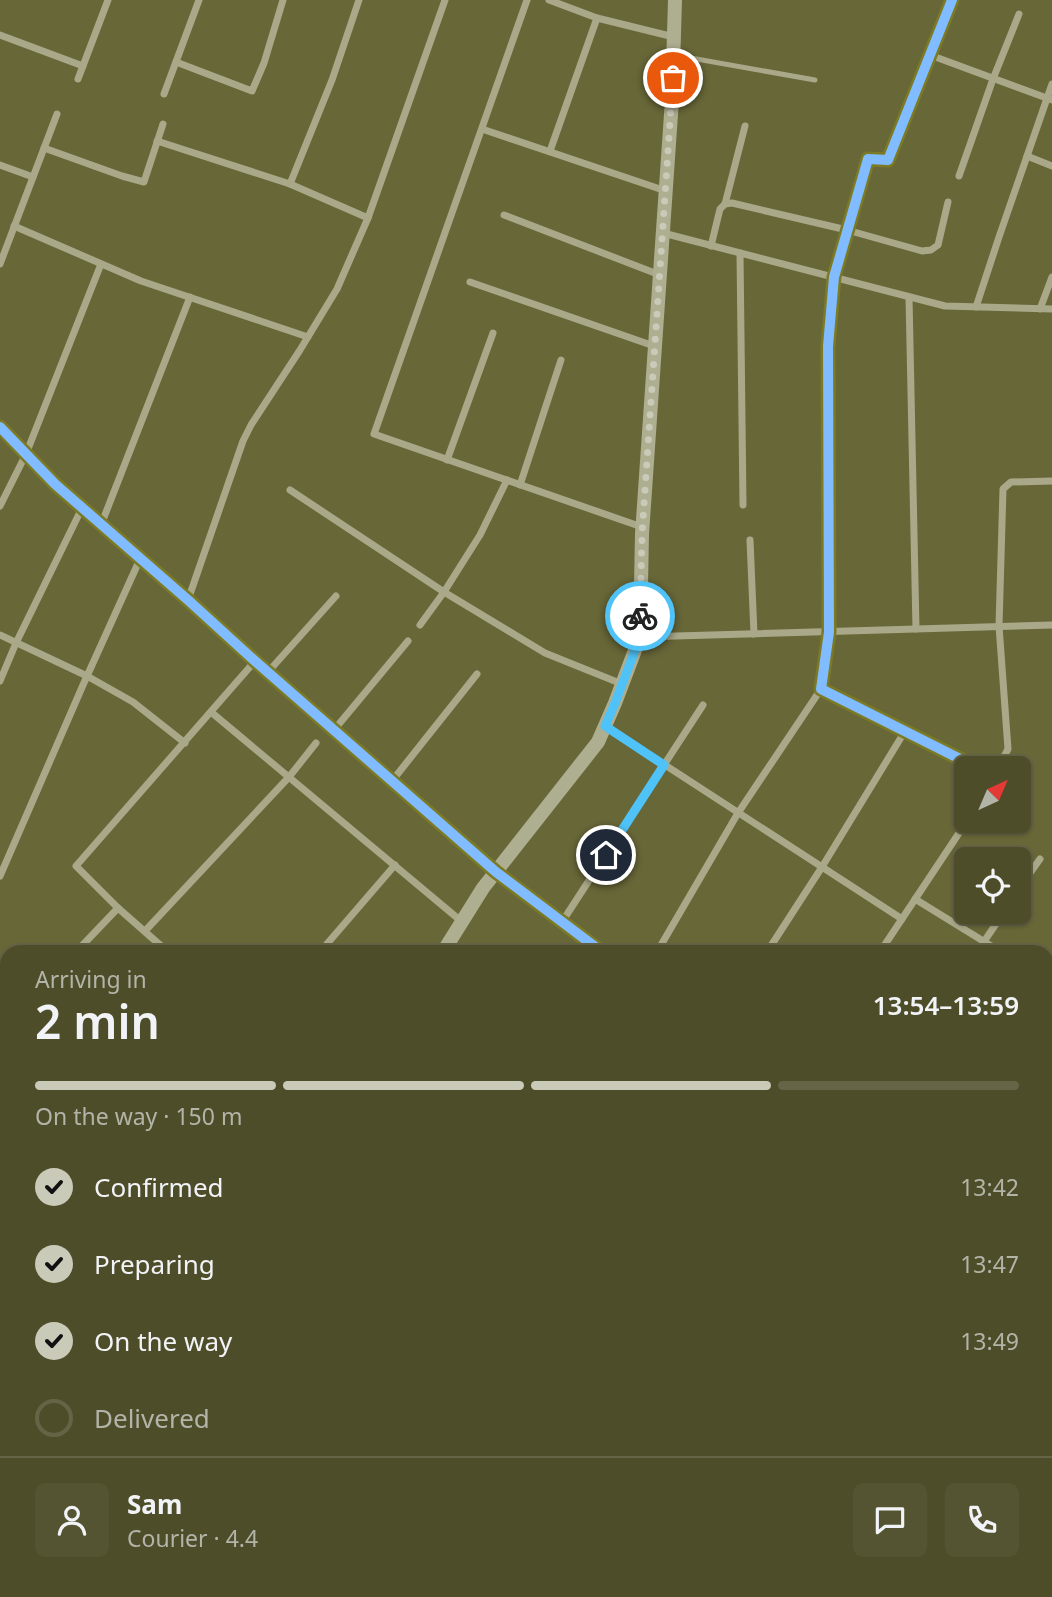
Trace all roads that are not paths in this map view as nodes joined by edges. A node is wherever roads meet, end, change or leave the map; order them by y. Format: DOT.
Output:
graph roads {
  1 [pos="108,0"];
  2 [pos="199,0"];
  3 [pos="283,0"];
  4 [pos="359,0"];
  5 [pos="445,0"];
  6 [pos="527,0"];
  7 [pos="675,0"];
  8 [pos="952,0"];
  9 [pos="554,1"];
  10 [pos="1019,14"];
  11 [pos="597,18"];
  12 [pos="0,35"];
  13 [pos="674,37"];
  14 [pos="674,55"];
  15 [pos="930,55"];
  16 [pos="176,62"];
  17 [pos="83,66"];
  18 [pos="78,79"];
  19 [pos="993,79"];
  20 [pos="815,80"];
  21 [pos="1052,84"];
  22 [pos="164,94"];
  23 [pos="1049,99"];
  24 [pos="57,114"];
  25 [pos="163,124"];
  26 [pos="745,126"];
  27 [pos="482,129"];
  28 [pos="157,141"];
  29 [pos="44,148"];
  30 [pos="550,151"];
  31 [pos="1027,156"];
  32 [pos="0,165"];
  33 [pos="1052,166"];
  34 [pos="959,176"];
  35 [pos="33,177"];
  36 [pos="290,184"];
  37 [pos="666,191"];
  38 [pos="948,202"];
  39 [pos="725,204"];
  40 [pos="504,215"];
  41 [pos="368,218"];
  42 [pos="14,226"];
  43 [pos="847,230"];
  44 [pos="663,233"];
  45 [pos="711,246"];
  46 [pos="740,253"];
  47 [pos="0,264"];
  48 [pos="101,264"];
  49 [pos="660,275"];
  50 [pos="834,277"];
  51 [pos="1052,277"];
  52 [pos="470,282"];
  53 [pos="190,297"];
  54 [pos="909,297"];
  55 [pos="976,307"];
  56 [pos="1040,309"];
  57 [pos="1052,309"];
  58 [pos="493,333"];
  59 [pos="308,337"];
  60 [pos="655,346"];
  61 [pos="561,360"];
  62 [pos="0,427"];
  63 [pos="26,454"];
  64 [pos="447,460"];
  65 [pos="507,480"];
  66 [pos="1052,481"];
  67 [pos="520,485"];
  68 [pos="290,491"];
  69 [pos="743,505"];
  70 [pos="0,506"];
  71 [pos="82,508"];
  72 [pos="101,524"];
  73 [pos="642,527"];
  74 [pos="750,540"];
  75 [pos="140,559"];
  76 [pos="444,592"];
  77 [pos="336,596"];
  78 [pos="188,600"];
  79 [pos="419,625"];
  80 [pos="1052,625"];
  81 [pos="999,626"];
  82 [pos="916,629"];
  83 [pos="829,632"];
  84 [pos="754,634"];
  85 [pos="0,635"];
  86 [pos="640,637"];
  87 [pos="408,641"];
  88 [pos="16,643"];
  89 [pos="256,661"];
  90 [pos="268,672"];
  91 [pos="477,674"];
  92 [pos="87,676"];
  93 [pos="0,681"];
  94 [pos="623,684"];
  95 [pos="821,689"];
  96 [pos="704,705"];
  97 [pos="211,712"];
  98 [pos="605,726"];
  99 [pos="334,730"];
  100 [pos="905,731"];
  101 [pos="184,743"];
  102 [pos="316,743"];
  103 [pos="954,756"];
  104 [pos="1004,756"];
  105 [pos="664,765"];
  106 [pos="289,777"];
  107 [pos="393,781"];
  108 [pos="738,813"];
  109 [pos="959,833"];
  110 [pos="1040,859"];
  111 [pos="395,865"];
  112 [pos="822,867"];
  113 [pos="496,872"];
  114 [pos="1031,872"];
  115 [pos="0,876"];
  116 [pos="915,899"];
  117 [pos="118,908"];
  118 [pos="902,919"];
  119 [pos="462,922"];
  120 [pos="562,922"];
  121 [pos="996,924"];
  122 [pos="145,931"];
  123 [pos="984,941"];
  124 [pos="83,945"];
  125 [pos="160,945"];
  126 [pos="326,945"];
  127 [pos="448,945"];
  128 [pos="593,945"];
  129 [pos="661,945"];
  130 [pos="772,945"];
  131 [pos="885,945"];
  132 [pos="981,945"];
  133 [pos="991,945"];
  1 -- 17 [label="street"];
  2 -- 16 [label="street"];
  3 -- 16 [label="street"];
  4 -- 36 [label="street"];
  5 -- 41 [label="street"];
  6 -- 27 [label="street"];
  7 -- 13 [label="main road"];
  8 -- 15 [label="street"];
  9 -- 11 [label="street"];
  10 -- 19 [label="street"];
  11 -- 13 [label="street"];
  11 -- 30 [label="street"];
  12 -- 17 [label="street"];
  13 -- 14 [label="main road"];
  14 -- 20 [label="lane"];
  14 -- 37 [label="main road"];
  15 -- 19 [label="street"];
  15 -- 43 [label="street"];
  16 -- 22 [label="street"];
  17 -- 18 [label="street"];
  19 -- 23 [label="street"];
  19 -- 34 [label="street"];
  21 -- 23 [label="street"];
  23 -- 31 [label="street"];
  24 -- 29 [label="street"];
  25 -- 28 [label="street"];
  26 -- 39 [label="street"];
  27 -- 30 [label="street"];
  27 -- 64 [label="street"];
  28 -- 29 [label="street"];
  28 -- 36 [label="street"];
  29 -- 35 [label="street"];
  30 -- 37 [label="street"];
  31 -- 33 [label="street"];
  31 -- 55 [label="street"];
  32 -- 35 [label="street"];
  35 -- 42 [label="street"];
  36 -- 41 [label="street"];
  37 -- 44 [label="main road"];
  38 -- 43 [label="street"];
  39 -- 43 [label="street"];
  39 -- 45 [label="street"];
  40 -- 49 [label="street"];
  41 -- 59 [label="street"];
  42 -- 47 [label="street"];
  42 -- 48 [label="street"];
  43 -- 50 [label="street"];
  44 -- 45 [label="street"];
  44 -- 49 [label="main road"];
  45 -- 46 [label="street"];
  46 -- 50 [label="street"];
  46 -- 69 [label="street"];
  48 -- 53 [label="street"];
  48 -- 63 [label="street"];
  49 -- 60 [label="main road"];
  50 -- 54 [label="street"];
  50 -- 83 [label="street"];
  51 -- 56 [label="street"];
  52 -- 60 [label="street"];
  53 -- 59 [label="street"];
  53 -- 72 [label="street"];
  54 -- 55 [label="street"];
  54 -- 82 [label="street"];
  55 -- 56 [label="street"];
  56 -- 57 [label="street"];
  58 -- 64 [label="street"];
  59 -- 78 [label="street"];
  60 -- 73 [label="main road"];
  61 -- 67 [label="street"];
  62 -- 63 [label="street"];
  63 -- 70 [label="street"];
  63 -- 71 [label="street"];
  64 -- 65 [label="street"];
  65 -- 67 [label="street"];
  65 -- 76 [label="street"];
  66 -- 81 [label="street"];
  67 -- 73 [label="street"];
  68 -- 76 [label="street"];
  71 -- 72 [label="street"];
  71 -- 88 [label="street"];
  72 -- 75 [label="street"];
  73 -- 86 [label="main road"];
  74 -- 84 [label="street"];
  75 -- 78 [label="street"];
  75 -- 92 [label="street"];
  76 -- 79 [label="street"];
  76 -- 94 [label="street"];
  77 -- 90 [label="street"];
  78 -- 89 [label="street"];
  80 -- 81 [label="street"];
  81 -- 82 [label="street"];
  81 -- 104 [label="street"];
  82 -- 83 [label="street"];
  83 -- 84 [label="street"];
  83 -- 95 [label="street"];
  84 -- 86 [label="street"];
  85 -- 88 [label="street"];
  86 -- 94 [label="main road"];
  87 -- 99 [label="street"];
  88 -- 92 [label="street"];
  88 -- 93 [label="street"];
  89 -- 90 [label="street"];
  89 -- 97 [label="street"];
  90 -- 99 [label="street"];
  91 -- 107 [label="street"];
  92 -- 101 [label="street"];
  92 -- 115 [label="street"];
  94 -- 98 [label="main road"];
  95 -- 100 [label="street"];
  95 -- 108 [label="street"];
  96 -- 105 [label="street"];
  97 -- 101 [label="street"];
  97 -- 106 [label="street"];
  98 -- 105 [label="street"];
  98 -- 113 [label="main road"];
  99 -- 107 [label="street"];
  100 -- 103 [label="street"];
  100 -- 112 [label="street"];
  101 -- 117 [label="street"];
  102 -- 106 [label="street"];
  105 -- 108 [label="street"];
  105 -- 120 [label="street"];
  106 -- 111 [label="street"];
  106 -- 122 [label="street"];
  107 -- 113 [label="street"];
  108 -- 112 [label="street"];
  108 -- 129 [label="street"];
  109 -- 116 [label="street"];
  110 -- 114 [label="street"];
  111 -- 119 [label="street"];
  111 -- 126 [label="street"];
  112 -- 118 [label="street"];
  112 -- 130 [label="street"];
  113 -- 119 [label="main road"];
  113 -- 120 [label="street"];
  116 -- 118 [label="street"];
  116 -- 123 [label="street"];
  117 -- 122 [label="street"];
  117 -- 124 [label="street"];
  118 -- 131 [label="street"];
  119 -- 127 [label="main road"];
  120 -- 128 [label="street"];
  121 -- 123 [label="street"];
  122 -- 125 [label="street"];
  123 -- 132 [label="street"];
  123 -- 133 [label="street"];
}
